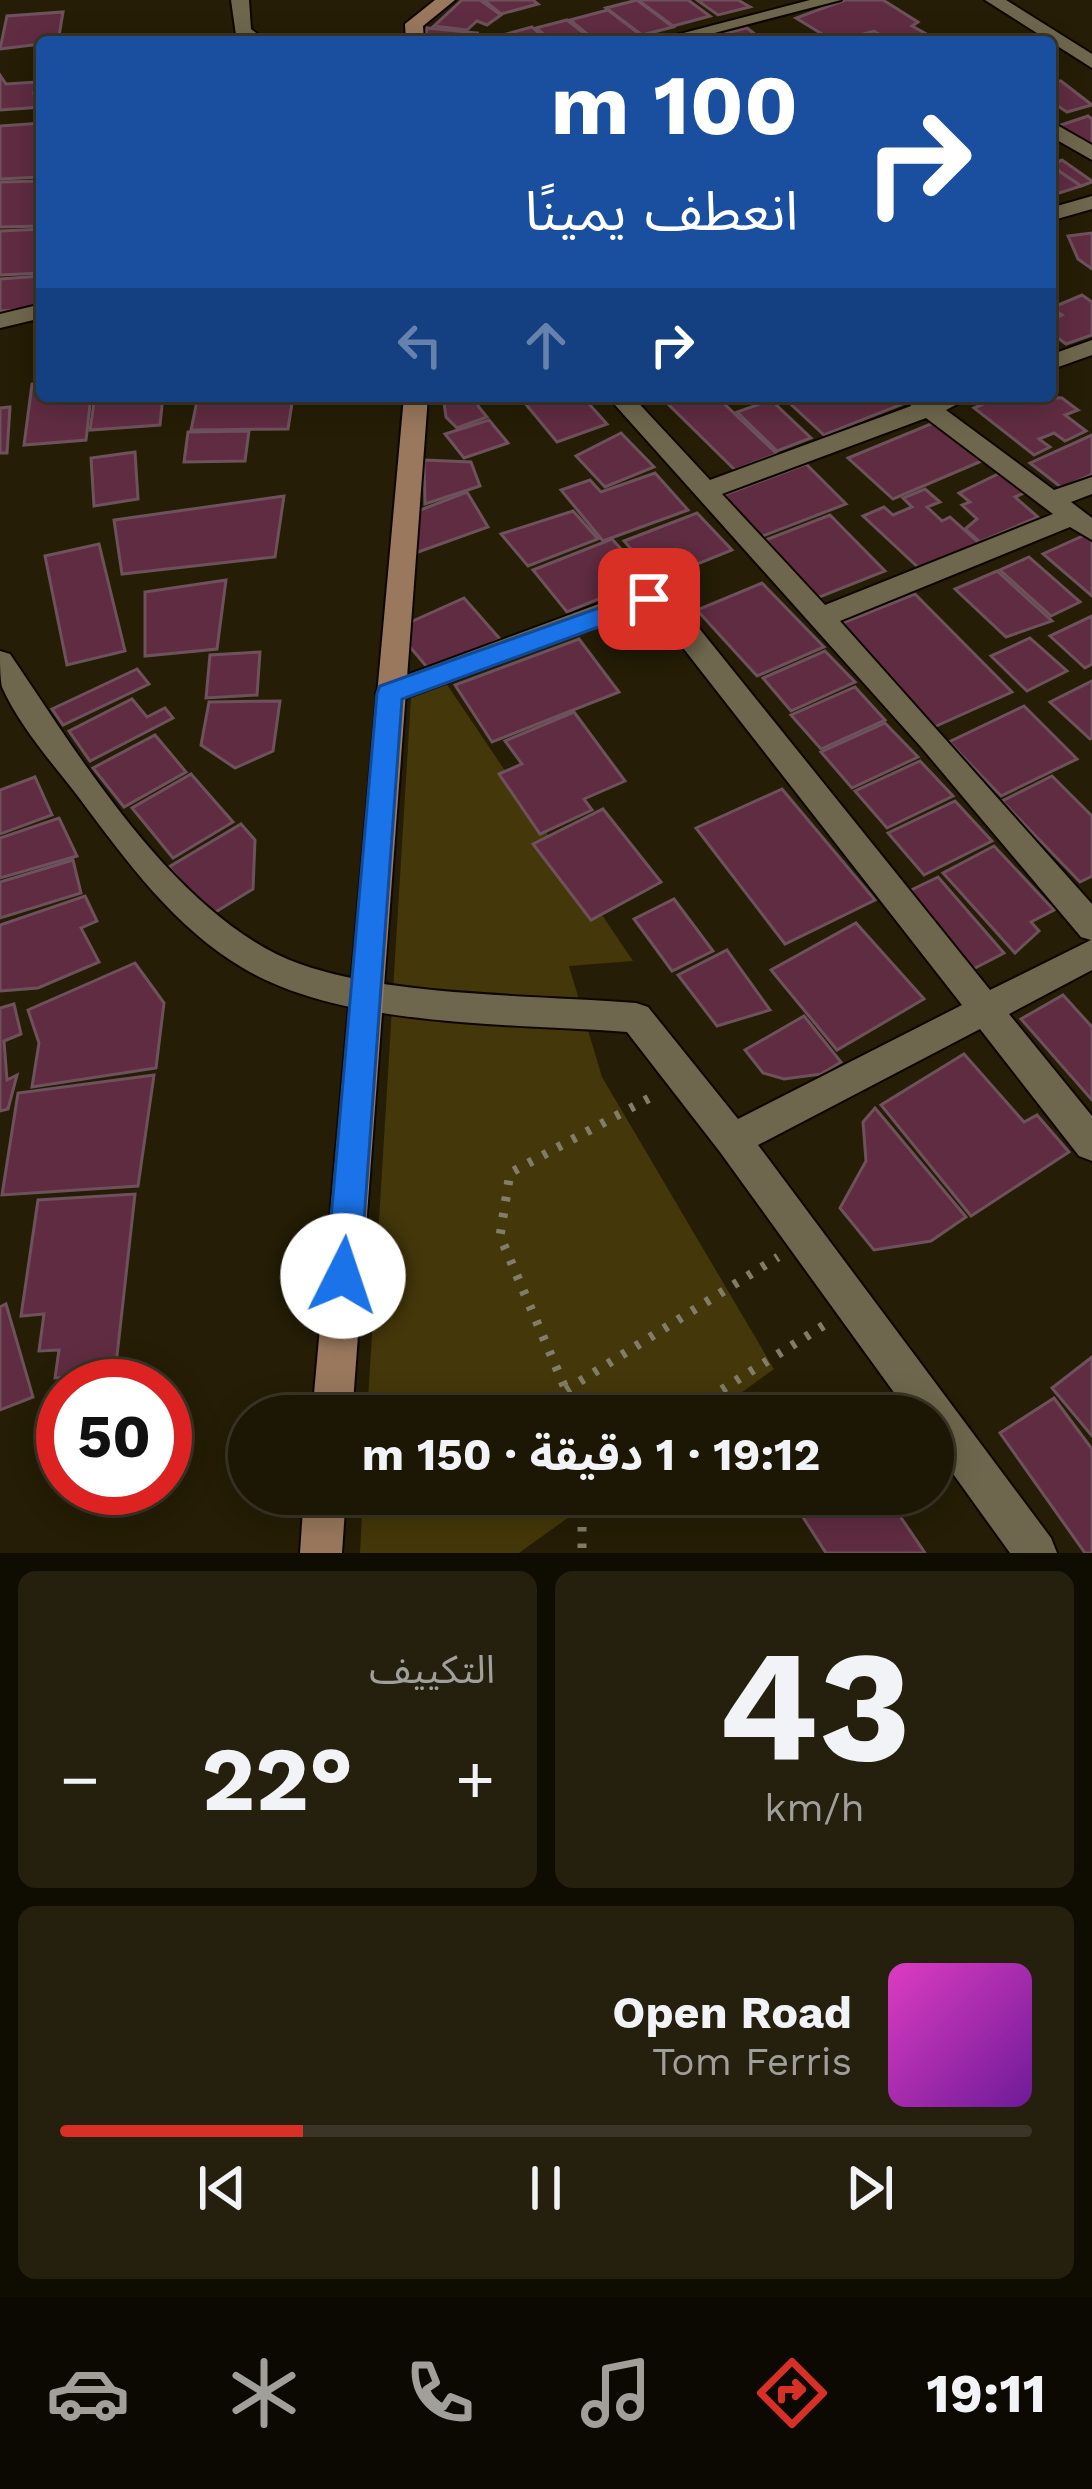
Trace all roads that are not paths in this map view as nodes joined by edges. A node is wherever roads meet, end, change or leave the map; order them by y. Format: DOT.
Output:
graph roads {
  1 [pos="240,0"];
  2 [pos="446,0"];
  3 [pos="832,0"];
  4 [pos="994,0"];
  5 [pos="249,36"];
  6 [pos="414,36"];
  7 [pos="683,36"];
  8 [pos="1042,36"];
  9 [pos="1092,40"];
  10 [pos="1059,49"];
  11 [pos="1092,62"];
  12 [pos="1056,131"];
  13 [pos="1092,154"];
  14 [pos="1092,202"];
  15 [pos="1056,213"];
  16 [pos="36,312"];
  17 [pos="0,322"];
  18 [pos="1092,347"];
  19 [pos="1056,361"];
  20 [pos="415,402"];
  21 [pos="624,402"];
  22 [pos="921,402"];
  23 [pos="1092,484"];
  24 [pos="705,491"];
  25 [pos="1072,516"];
  26 [pos="820,618"];
  27 [pos="0,661"];
  28 [pos="390,693"];
  29 [pos="1092,927"];
  30 [pos="1092,954"];
  31 [pos="365,996"];
  32 [pos="985,1009"];
  33 [pos="733,1140"];
  34 [pos="1092,1144"];
  35 [pos="334,1395"];
  36 [pos="323,1515"];
  37 [pos="320,1553"];
  38 [pos="1036,1553"];
  1 -- 5 [label="street"];
  2 -- 6 [label="main road"];
  3 -- 7 [label="street"];
  4 -- 8 [label="street"];
  9 -- 10 [label="street"];
  10 -- 11 [label="street"];
  12 -- 13 [label="street"];
  14 -- 15 [label="street"];
  16 -- 17 [label="street"];
  18 -- 19 [label="street"];
  20 -- 28 [label="main road"];
  21 -- 24 [label="street"];
  22 -- 24 [label="street"];
  22 -- 25 [label="street"];
  23 -- 25 [label="street"];
  24 -- 26 [label="street"];
  25 -- 26 [label="street"];
  26 -- 29 [label="street"];
  27 -- 31 [label="street"];
  28 -- 31 [label="main road"];
  28 -- 32 [label="street"];
  30 -- 32 [label="street"];
  31 -- 33 [label="street"];
  31 -- 35 [label="main road"];
  32 -- 33 [label="street"];
  32 -- 34 [label="street"];
  33 -- 38 [label="street"];
  36 -- 37 [label="main road"];
}
